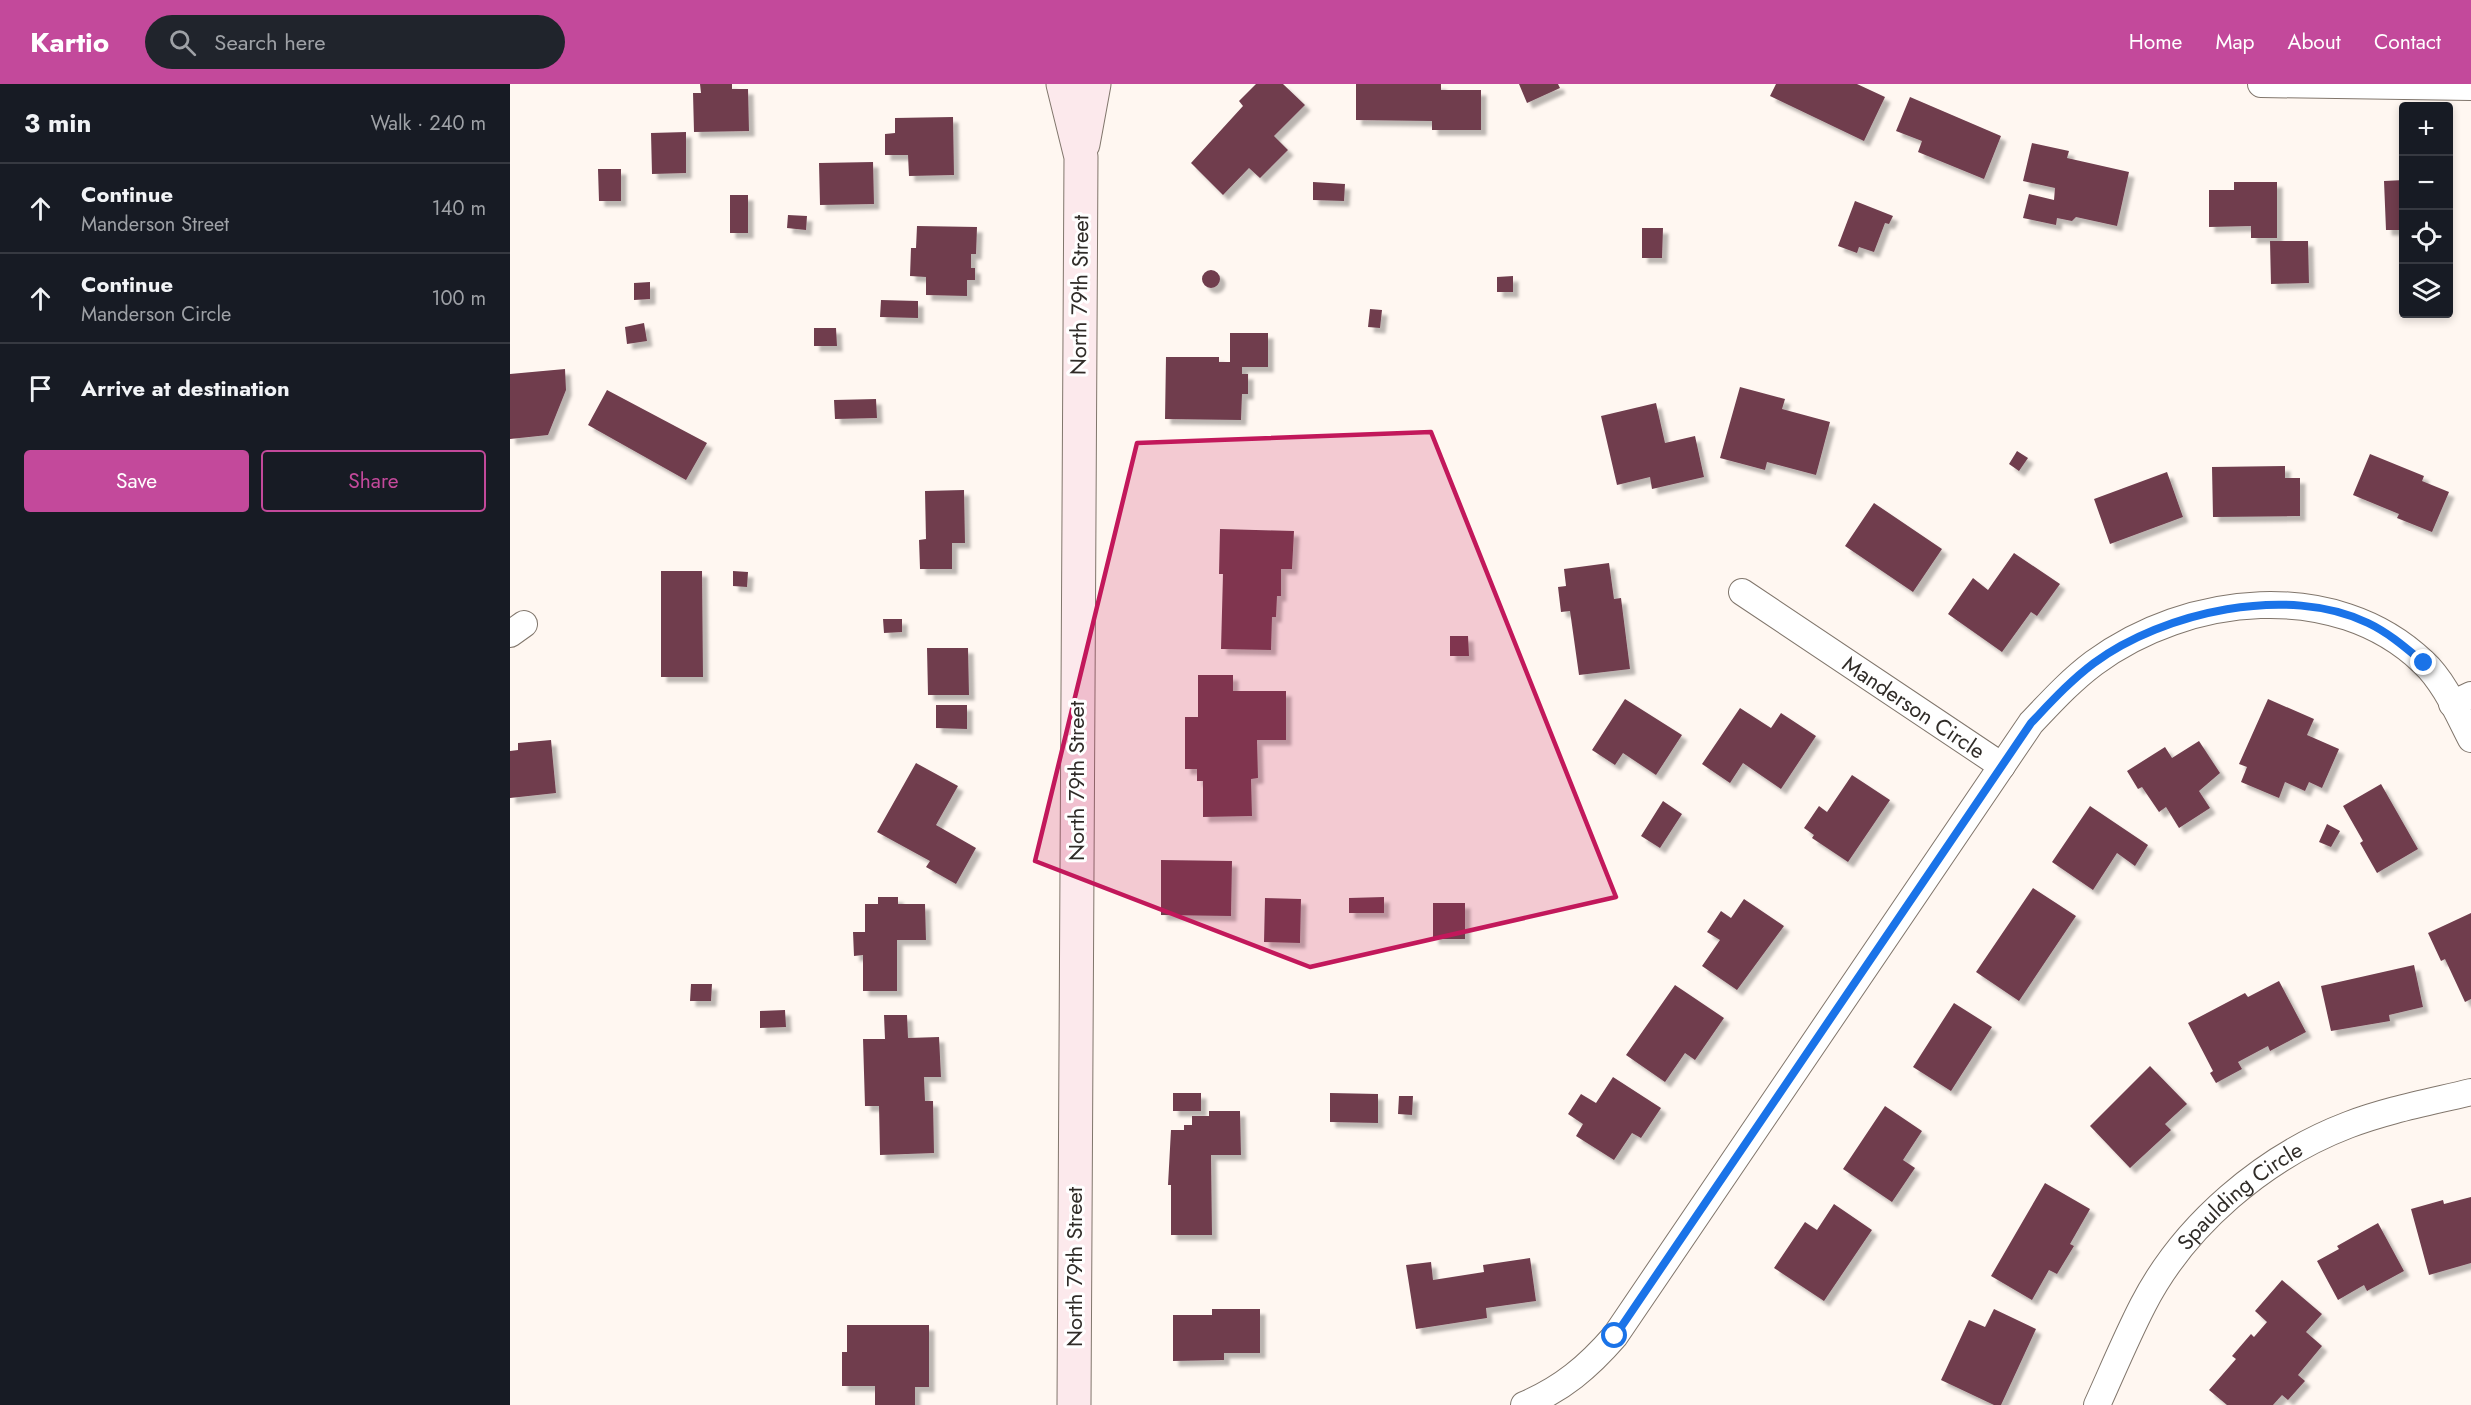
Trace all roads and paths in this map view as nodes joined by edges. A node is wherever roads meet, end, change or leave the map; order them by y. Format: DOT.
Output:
graph roads {
  1 [pos="1063,84"];
  2 [pos="1094,84"];
  3 [pos="2261,84"];
  4 [pos="2471,87"];
  5 [pos="1081,157"];
  6 [pos="1742,592"];
  7 [pos="2461,700"];
  8 [pos="2471,740"];
  9 [pos="2002,766"];
  10 [pos="2471,1092"];
  11 [pos="1074,1405"];
  12 [pos="1524,1405"];
  13 [pos="2097,1405"];
  1 -- 5 [label="street, North 79th Street"];
  2 -- 5 [label="street, North 79th Street"];
  3 -- 4 [label="street"];
  5 -- 11 [label="street, North 79th Street"];
  6 -- 9 [label="street, Manderson Circle"];
  7 -- 8 [label="street, Manderson Circle"];
  7 -- 9 [label="street, Manderson Circle"];
  9 -- 12 [label="street"];
  10 -- 13 [label="street, Spaulding Circle"];
}
